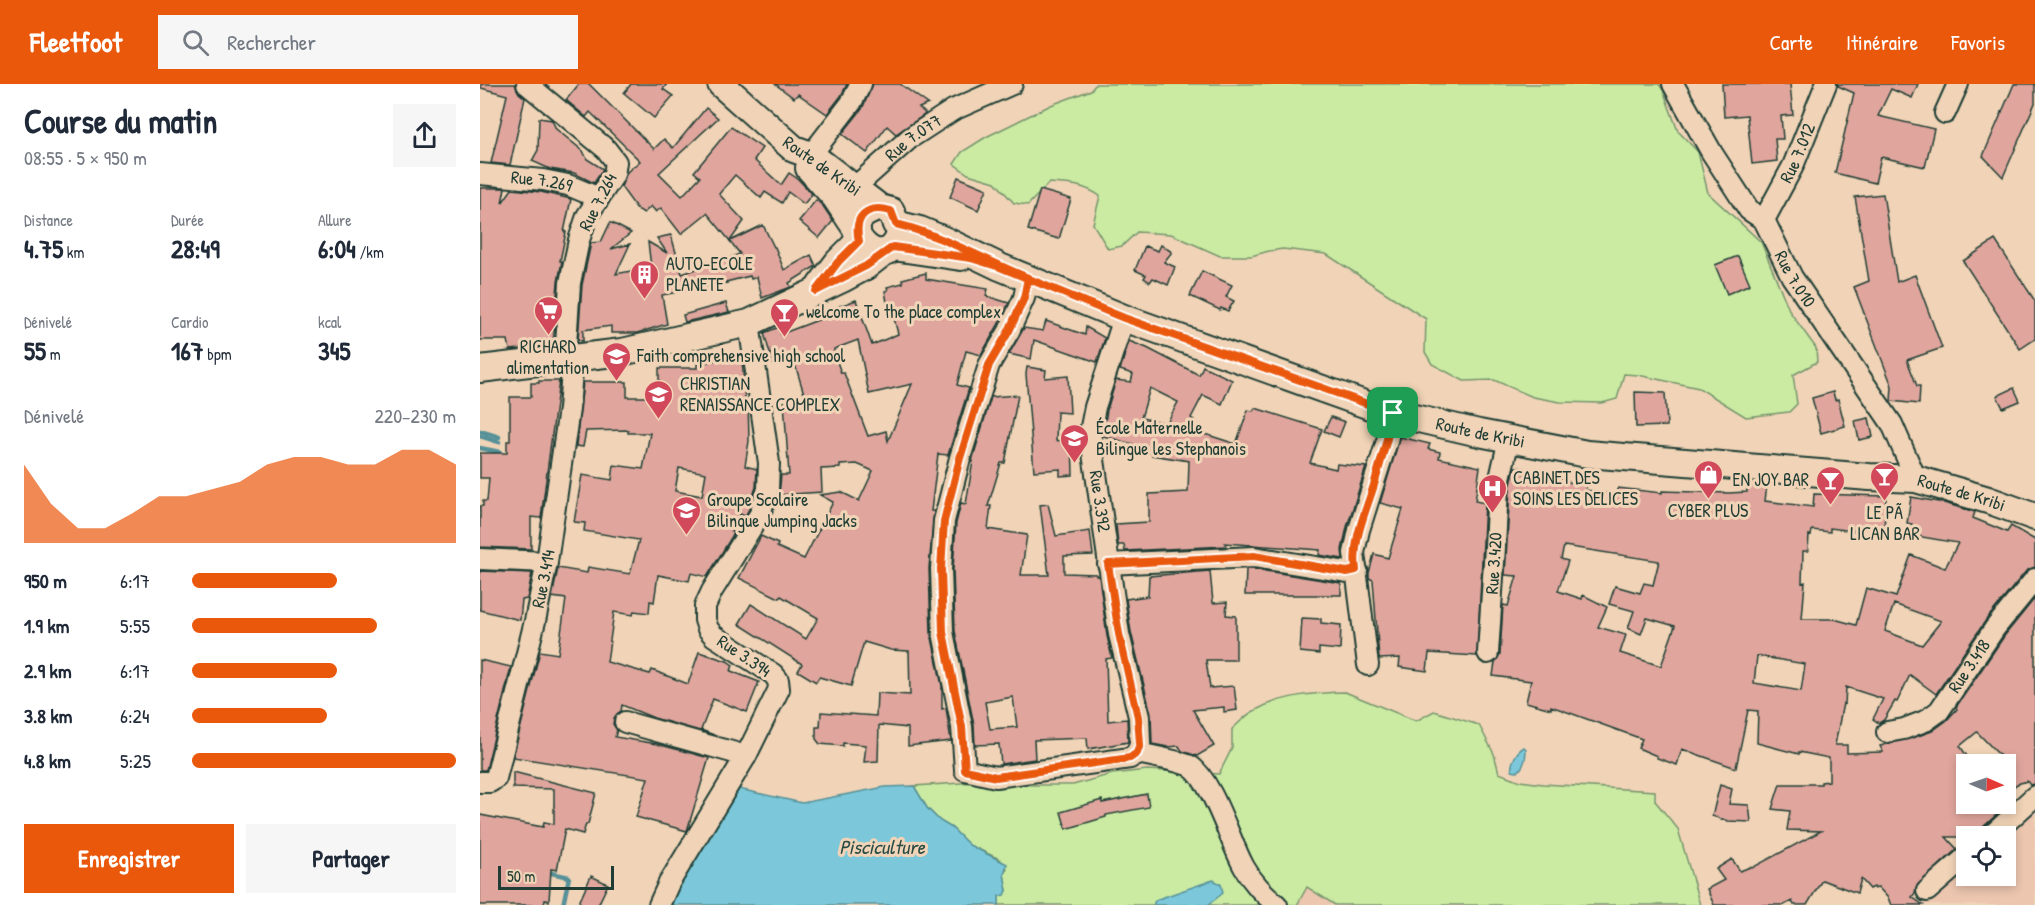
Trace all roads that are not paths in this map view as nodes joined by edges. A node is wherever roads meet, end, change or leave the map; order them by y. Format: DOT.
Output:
graph roads {
  1 [pos="527,84"];
  2 [pos="721,84"];
  3 [pos="861,84"];
  4 [pos="1012,84"];
  5 [pos="1673,84"];
  6 [pos="1826,84"];
  7 [pos="1958,84"];
  8 [pos="1945,113"];
  9 [pos="802,152"];
  10 [pos="480,174"];
  11 [pos="854,188"];
  12 [pos="599,198"];
  13 [pos="1764,220"];
  14 [pos="888,233"];
  15 [pos="858,235"];
  16 [pos="1028,278"];
  17 [pos="816,291"];
  18 [pos="1124,318"];
  19 [pos="749,323"];
  20 [pos="569,359"];
  21 [pos="480,369"];
  22 [pos="1393,413"];
  23 [pos="1509,439"];
  24 [pos="1916,479"];
  25 [pos="2035,517"];
  26 [pos="480,559"];
  27 [pos="547,562"];
  28 [pos="1108,564"];
  29 [pos="1356,570"];
  30 [pos="2035,579"];
  31 [pos="1488,653"];
  32 [pos="1368,666"];
  33 [pos="625,722"];
  34 [pos="1887,732"];
  35 [pos="1137,753"];
  36 [pos="747,756"];
  37 [pos="480,782"];
  38 [pos="2035,796"];
  39 [pos="2002,826"];
  40 [pos="1956,866"];
  41 [pos="1928,891"];
  42 [pos="659,905"];
  43 [pos="1276,905"];
  1 -- 12 [label="street, Rue 7.264"];
  2 -- 9 [label="main road, Route de Kribi"];
  3 -- 9 [label="street"];
  4 -- 11 [label="street, Rue 7.077"];
  5 -- 13 [label="street, Rue 7.010"];
  6 -- 13 [label="street, Rue 7.012"];
  7 -- 8 [label="street"];
  9 -- 11 [label="main road, Route de Kribi"];
  9 -- 15 [label="main road"];
  10 -- 12 [label="street, Rue 7.269"];
  11 -- 14 [label="main road, Route de Kribi"];
  12 -- 20 [label="street, Rue 7.264"];
  13 -- 24 [label="street, Rue 7.010"];
  14 -- 15 [label="main road"];
  14 -- 15 [label="main road"];
  14 -- 16 [label="main road, Route de Kribi"];
  14 -- 17 [label="main road"];
  15 -- 17 [label="main road"];
  16 -- 18 [label="main road, Route de Kribi"];
  16 -- 35 [label="street"];
  17 -- 19 [label="main road"];
  18 -- 22 [label="main road, Route de Kribi"];
  18 -- 28 [label="street, Rue 3.392"];
  19 -- 20 [label="main road"];
  19 -- 36 [label="street, Rue 3.394"];
  20 -- 21 [label="main road"];
  20 -- 27 [label="street, Rue 3.414"];
  22 -- 23 [label="main road, Route de Kribi"];
  22 -- 29 [label="street"];
  23 -- 24 [label="main road, Route de Kribi"];
  23 -- 31 [label="street, Rue 3.420"];
  24 -- 25 [label="main road, Route de Kribi"];
  26 -- 27 [label="street"];
  27 -- 37 [label="street, Rue 3.414"];
  28 -- 29 [label="street"];
  28 -- 35 [label="street, Rue 3.392"];
  29 -- 32 [label="street"];
  30 -- 34 [label="street, Rue 3.418"];
  33 -- 36 [label="street"];
  35 -- 43 [label="street"];
  36 -- 42 [label="street, Rue 3.394"];
  38 -- 39 [label="street"];
  40 -- 41 [label="street"];
}
